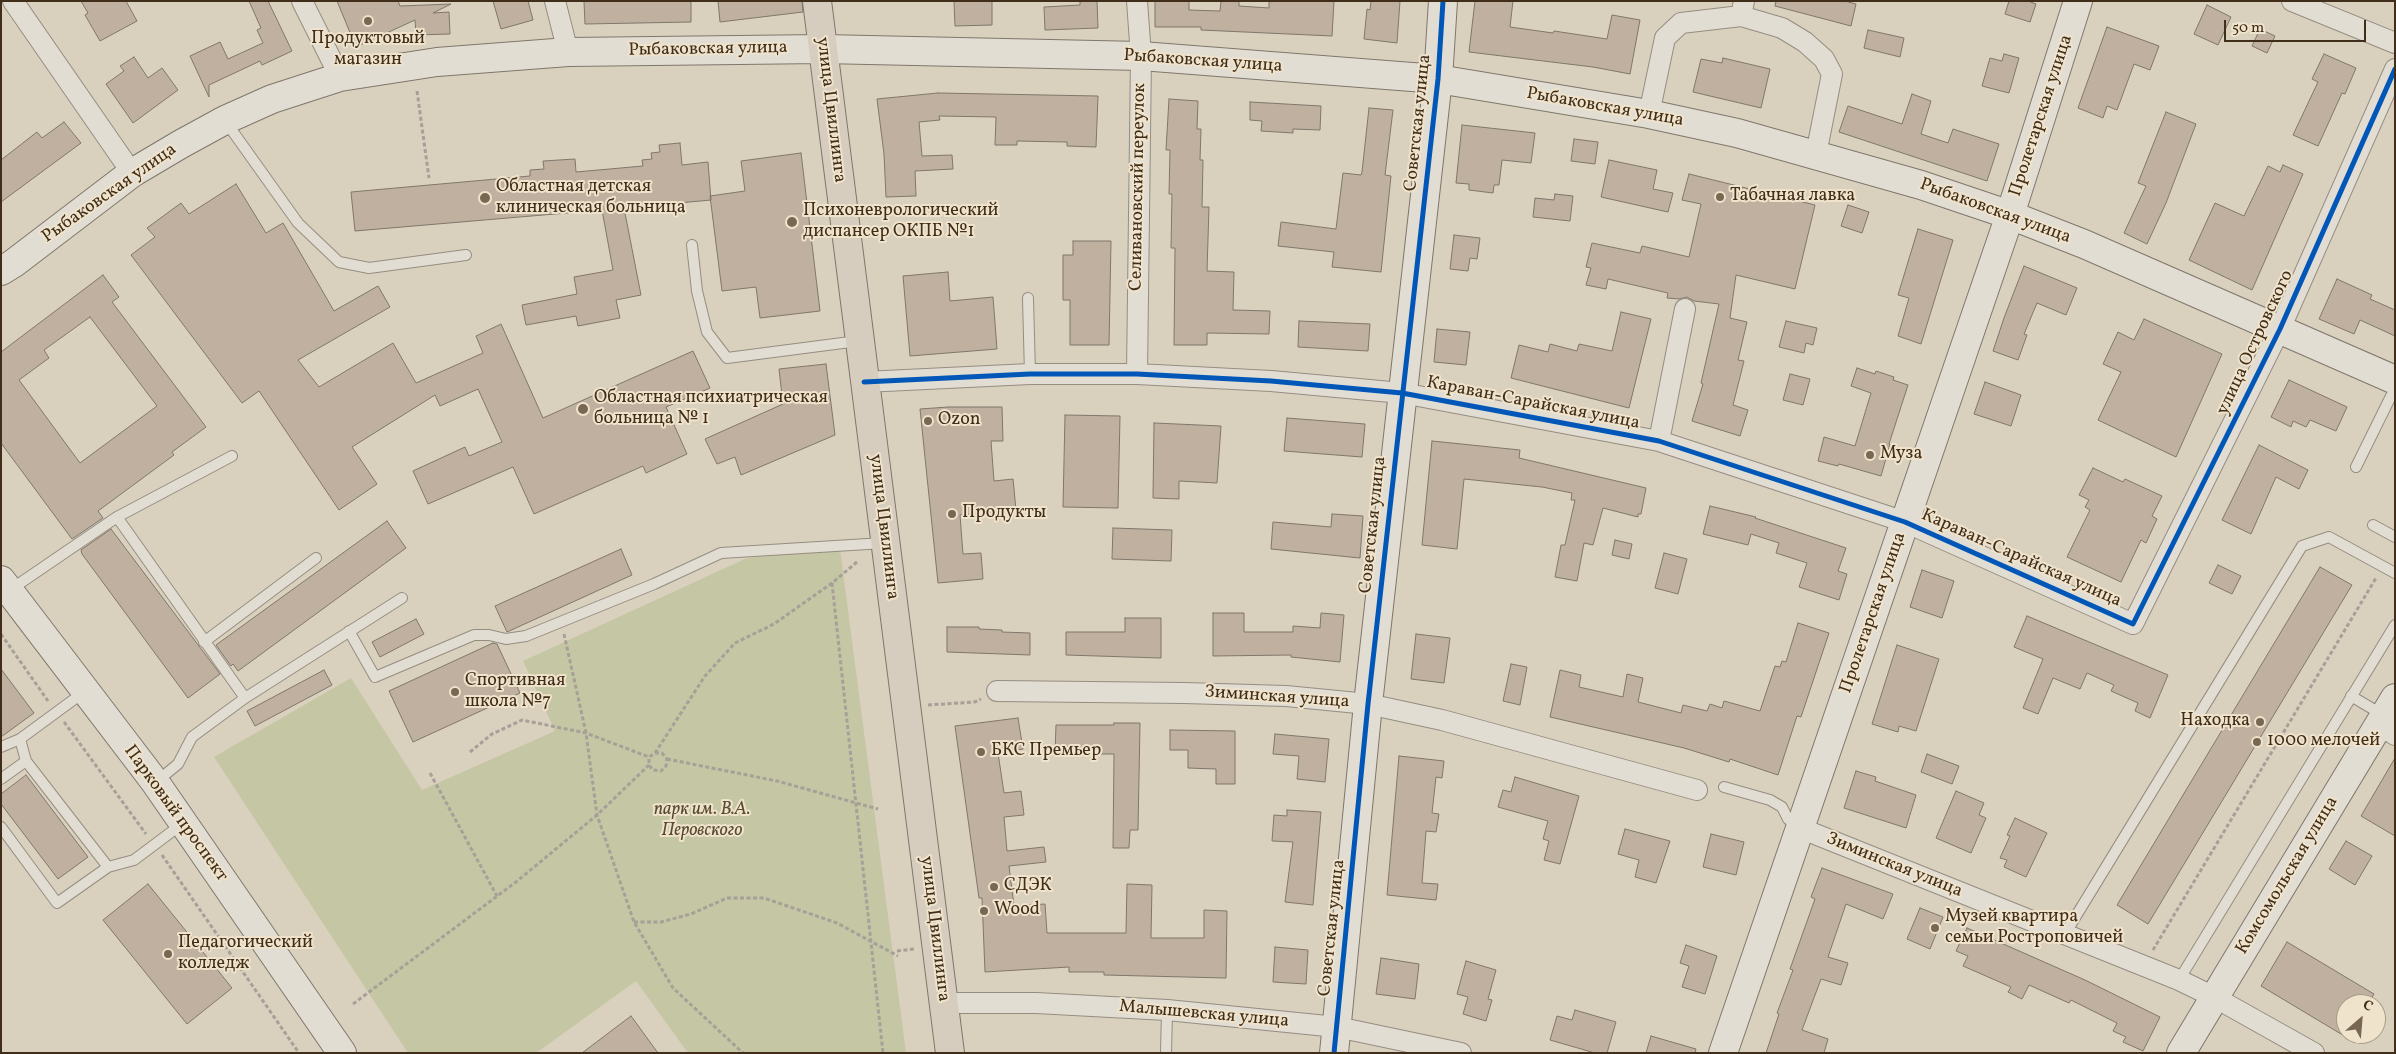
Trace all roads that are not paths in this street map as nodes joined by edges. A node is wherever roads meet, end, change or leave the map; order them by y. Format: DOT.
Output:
graph roads {
  1 [pos="13,1"];
  2 [pos="302,1"];
  3 [pos="555,1"];
  4 [pos="817,1"];
  5 [pos="1137,1"];
  6 [pos="1443,1"];
  7 [pos="2078,1"];
  8 [pos="2292,1"];
  9 [pos="1742,8"];
  10 [pos="2395,42"];
  11 [pos="823,49"];
  12 [pos="568,52"];
  13 [pos="1141,56"];
  14 [pos="2395,69"];
  15 [pos="340,77"];
  16 [pos="1438,79"];
  17 [pos="1649,114"];
  18 [pos="225,120"];
  19 [pos="1816,154"];
  20 [pos="132,173"];
  21 [pos="2010,215"];
  22 [pos="692,245"];
  23 [pos="466,255"];
  24 [pos="6,272"];
  25 [pos="1028,298"];
  26 [pos="1685,309"];
  27 [pos="2280,329"];
  28 [pos="859,341"];
  29 [pos="1030,374"];
  30 [pos="1137,374"];
  31 [pos="2395,380"];
  32 [pos="864,382"];
  33 [pos="2395,388"];
  34 [pos="1402,393"];
  35 [pos="1659,441"];
  36 [pos="232,456"];
  37 [pos="2356,467"];
  38 [pos="117,517"];
  39 [pos="1905,522"];
  40 [pos="2373,526"];
  41 [pos="2395,536"];
  42 [pos="885,543"];
  43 [pos="316,558"];
  44 [pos="2395,573"];
  45 [pos="5,586"];
  46 [pos="402,598"];
  47 [pos="2133,624"];
  48 [pos="2395,626"];
  49 [pos="349,631"];
  50 [pos="204,642"];
  51 [pos="84,691"];
  52 [pos="997,691"];
  53 [pos="2351,696"];
  54 [pos="245,698"];
  55 [pos="1368,704"];
  56 [pos="2388,718"];
  57 [pos="20,739"];
  58 [pos="1,748"];
  59 [pos="26,761"];
  60 [pos="1,779"];
  61 [pos="155,782"];
  62 [pos="1724,787"];
  63 [pos="1697,790"];
  64 [pos="183,823"];
  65 [pos="1,827"];
  66 [pos="1800,828"];
  67 [pos="108,867"];
  68 [pos="2065,934"];
  69 [pos="2179,980"];
  70 [pos="2214,996"];
  71 [pos="944,1003"];
  72 [pos="1168,1010"];
  73 [pos="1335,1040"];
  74 [pos="342,1053"];
  75 [pos="950,1053"];
  76 [pos="1166,1053"];
  77 [pos="1461,1053"];
  78 [pos="1723,1053"];
  79 [pos="2181,1053"];
  80 [pos="2314,1053"];
  1 -- 20 [label="street"];
  2 -- 15 [label="street"];
  3 -- 12 [label="street"];
  4 -- 11 [label="main road, улица Цвиллинга"];
  5 -- 13 [label="street, Селивановский переулок"];
  6 -- 16 [label="main road, Советская улица"];
  7 -- 21 [label="main road, Пролетарская улица"];
  8 -- 10 [label="street"];
  9 -- 17 [label="street"];
  9 -- 19 [label="street"];
  11 -- 12 [label="main road, Рыбаковская улица"];
  11 -- 13 [label="main road, Рыбаковская улица"];
  11 -- 28 [label="main road, улица Цвиллинга"];
  12 -- 15 [label="main road, Рыбаковская улица"];
  13 -- 16 [label="main road, Рыбаковская улица"];
  13 -- 30 [label="street, Селивановский переулок"];
  14 -- 27 [label="street, улица Островского"];
  15 -- 18 [label="main road, Рыбаковская улица"];
  16 -- 17 [label="main road, Рыбаковская улица"];
  16 -- 34 [label="main road, Советская улица"];
  17 -- 19 [label="main road, Рыбаковская улица"];
  18 -- 20 [label="main road, Рыбаковская улица"];
  18 -- 23 [label="lane"];
  19 -- 21 [label="main road, Рыбаковская улица"];
  20 -- 24 [label="main road, Рыбаковская улица"];
  21 -- 27 [label="main road, Рыбаковская улица"];
  21 -- 39 [label="main road, Пролетарская улица"];
  22 -- 28 [label="lane"];
  25 -- 29 [label="lane"];
  26 -- 35 [label="street"];
  27 -- 31 [label="main road, Рыбаковская улица"];
  27 -- 47 [label="street, улица Островского"];
  28 -- 32 [label="main road, улица Цвиллинга"];
  29 -- 30 [label="street, Караван-Сарайская улица"];
  29 -- 32 [label="street, Караван-Сарайская улица"];
  30 -- 34 [label="street, Караван-Сарайская улица"];
  32 -- 42 [label="main road, улица Цвиллинга"];
  33 -- 37 [label="lane"];
  34 -- 35 [label="street, Караван-Сарайская улица"];
  34 -- 55 [label="main road, Советская улица"];
  35 -- 39 [label="street, Караван-Сарайская улица"];
  36 -- 38 [label="lane"];
  38 -- 45 [label="lane"];
  38 -- 50 [label="lane"];
  39 -- 47 [label="street, Караван-Сарайская улица"];
  39 -- 66 [label="main road, Пролетарская улица"];
  40 -- 41 [label="lane"];
  42 -- 49 [label="lane"];
  42 -- 71 [label="main road, улица Цвиллинга"];
  43 -- 50 [label="lane"];
  44 -- 68 [label="lane"];
  45 -- 51 [label="main road, Парковый проспект"];
  46 -- 49 [label="lane"];
  48 -- 53 [label="lane"];
  49 -- 54 [label="lane"];
  50 -- 54 [label="lane"];
  51 -- 57 [label="lane"];
  51 -- 61 [label="main road, Парковый проспект"];
  52 -- 55 [label="street, Зиминская улица"];
  53 -- 56 [label="lane"];
  53 -- 69 [label="lane"];
  54 -- 61 [label="lane"];
  55 -- 63 [label="street, Зиминская улица"];
  55 -- 73 [label="main road, Советская улица"];
  56 -- 70 [label="main road, Комсомольская улица"];
  57 -- 58 [label="lane"];
  57 -- 59 [label="lane"];
  59 -- 60 [label="lane"];
  59 -- 67 [label="lane"];
  61 -- 64 [label="main road, Парковый проспект"];
  62 -- 66 [label="lane"];
  64 -- 67 [label="lane"];
  64 -- 74 [label="main road, Парковый проспект"];
  65 -- 67 [label="lane"];
  66 -- 68 [label="street, Зиминская улица"];
  66 -- 78 [label="main road, Пролетарская улица"];
  68 -- 69 [label="street, Зиминская улица"];
  69 -- 70 [label="street, Зиминская улица"];
  70 -- 79 [label="main road, Комсомольская улица"];
  70 -- 80 [label="street, Зиминская улица"];
  71 -- 72 [label="street, Малышевская улица"];
  71 -- 75 [label="main road, улица Цвиллинга"];
  72 -- 73 [label="street, Малышевская улица"];
  72 -- 76 [label="lane"];
  73 -- 77 [label="street, Малышевская улица"];
}
